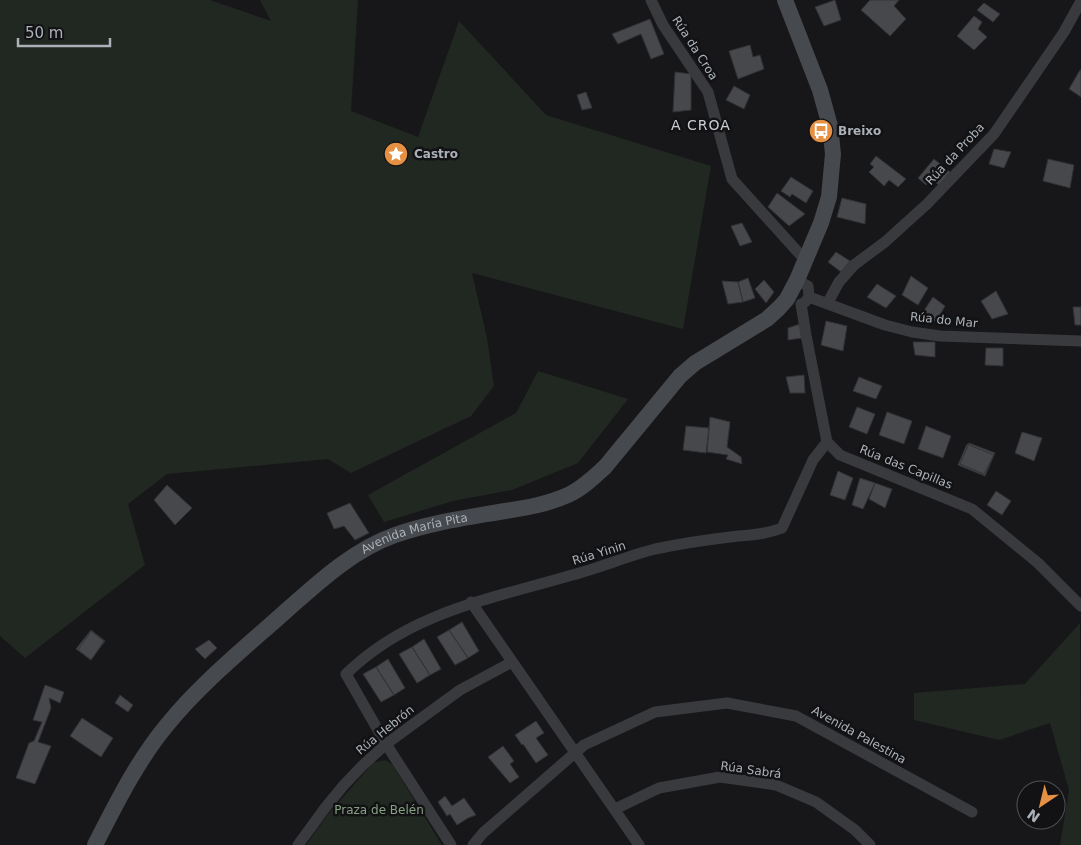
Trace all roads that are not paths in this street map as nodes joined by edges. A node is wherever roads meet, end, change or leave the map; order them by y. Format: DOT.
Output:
graph roads {
  1 [pos="651,0"];
  2 [pos="785,0"];
  3 [pos="1081,1"];
  4 [pos="806,261"];
  5 [pos="799,300"];
  6 [pos="826,304"];
  7 [pos="1081,341"];
  8 [pos="827,442"];
  9 [pos="471,602"];
  10 [pos="1081,606"];
  11 [pos="512,662"];
  12 [pos="386,744"];
  13 [pos="576,753"];
  14 [pos="615,809"];
  15 [pos="972,812"];
  16 [pos="94,845"];
  17 [pos="298,845"];
  18 [pos="451,845"];
  19 [pos="473,845"];
  20 [pos="639,845"];
  21 [pos="870,845"];
  1 -- 4 [label="street, Rúa da Croa"];
  2 -- 4 [label="main road, Avenida María Pita"];
  3 -- 6 [label="street, Rúa da Proba"];
  4 -- 5 [label="main road, Avenida María Pita"];
  5 -- 6 [label="street, Rúa do Mar"];
  5 -- 8 [label="street"];
  5 -- 16 [label="main road, Avenida María Pita"];
  6 -- 7 [label="street, Rúa do Mar"];
  8 -- 9 [label="street, Rúa Yinin"];
  8 -- 10 [label="street, Rúa das Capillas"];
  9 -- 11 [label="street"];
  9 -- 12 [label="street, Rúa Yinin"];
  11 -- 12 [label="street, Rúa Hebrón"];
  11 -- 13 [label="street"];
  12 -- 17 [label="street, Rúa Hebrón"];
  12 -- 18 [label="street"];
  13 -- 14 [label="street"];
  13 -- 15 [label="street, Avenida Palestina"];
  13 -- 19 [label="street, Avenida Palestina"];
  14 -- 20 [label="street"];
  14 -- 21 [label="street, Rúa Sabrá"];
}
